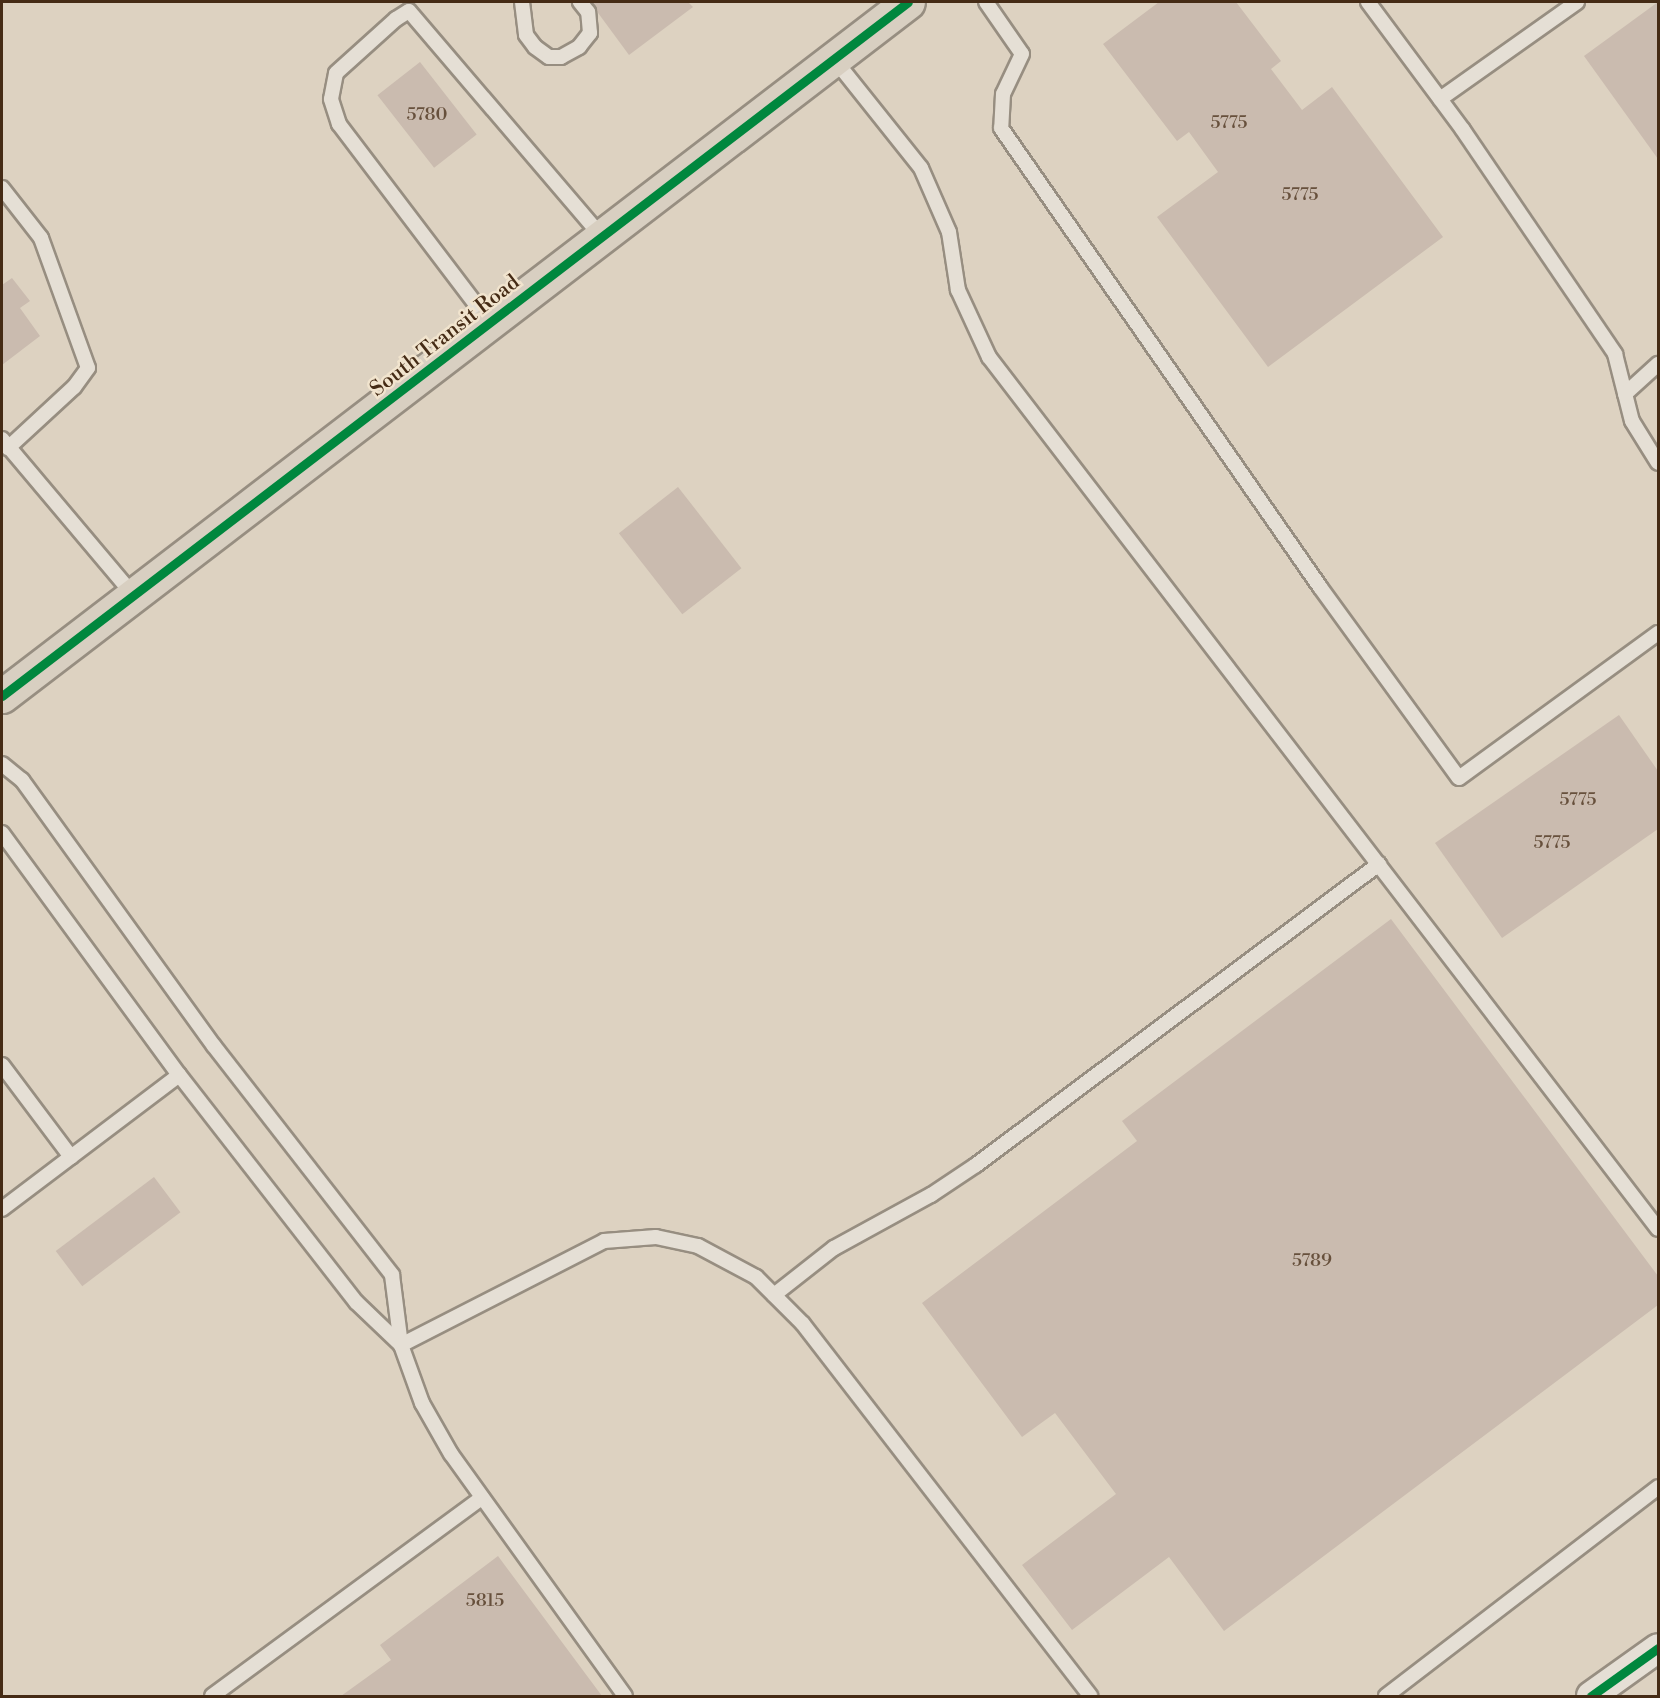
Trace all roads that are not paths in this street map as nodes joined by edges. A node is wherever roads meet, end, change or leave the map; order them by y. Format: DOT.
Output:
graph roads {
  1 [pos="522,2"];
  2 [pos="580,2"];
  3 [pos="908,2"];
  4 [pos="986,2"];
  5 [pos="1368,2"];
  6 [pos="1577,2"];
  7 [pos="405,6"];
  8 [pos="834,58"];
  9 [pos="1440,99"];
  10 [pos="2,188"];
  11 [pos="601,236"];
  12 [pos="491,324"];
  13 [pos="1659,364"];
  14 [pos="1625,394"];
  15 [pos="5,443"];
  16 [pos="1659,464"];
  17 [pos="134,597"];
  18 [pos="1659,633"];
  19 [pos="2,696"];
  20 [pos="2,764"];
  21 [pos="2,834"];
  22 [pos="1379,864"];
  23 [pos="2,1065"];
  24 [pos="179,1075"];
  25 [pos="70,1157"];
  26 [pos="2,1209"];
  27 [pos="1659,1229"];
  28 [pos="774,1295"];
  29 [pos="401,1345"];
  30 [pos="1659,1487"];
  31 [pos="482,1498"];
  32 [pos="1659,1648"];
  33 [pos="212,1696"];
  34 [pos="625,1696"];
  35 [pos="1091,1696"];
  36 [pos="1386,1696"];
  37 [pos="1591,1696"];
  1 -- 2 [label="lane"];
  3 -- 8 [label="highway, South Transit Road"];
  4 -- 18 [label="lane"];
  5 -- 9 [label="lane"];
  6 -- 9 [label="lane"];
  7 -- 11 [label="lane"];
  7 -- 12 [label="lane"];
  8 -- 11 [label="highway, South Transit Road"];
  8 -- 22 [label="lane"];
  9 -- 14 [label="lane"];
  10 -- 15 [label="lane"];
  11 -- 12 [label="highway, South Transit Road"];
  12 -- 17 [label="highway, South Transit Road"];
  13 -- 14 [label="lane"];
  14 -- 16 [label="lane"];
  15 -- 17 [label="lane"];
  17 -- 19 [label="highway, South Transit Road"];
  20 -- 29 [label="lane"];
  21 -- 24 [label="lane"];
  22 -- 27 [label="lane"];
  22 -- 28 [label="lane"];
  23 -- 25 [label="lane"];
  24 -- 25 [label="lane"];
  24 -- 29 [label="lane"];
  25 -- 26 [label="lane"];
  28 -- 29 [label="lane"];
  28 -- 35 [label="lane"];
  29 -- 31 [label="lane"];
  30 -- 36 [label="lane"];
  31 -- 33 [label="lane"];
  31 -- 34 [label="lane"];
  32 -- 37 [label="street"];
}
